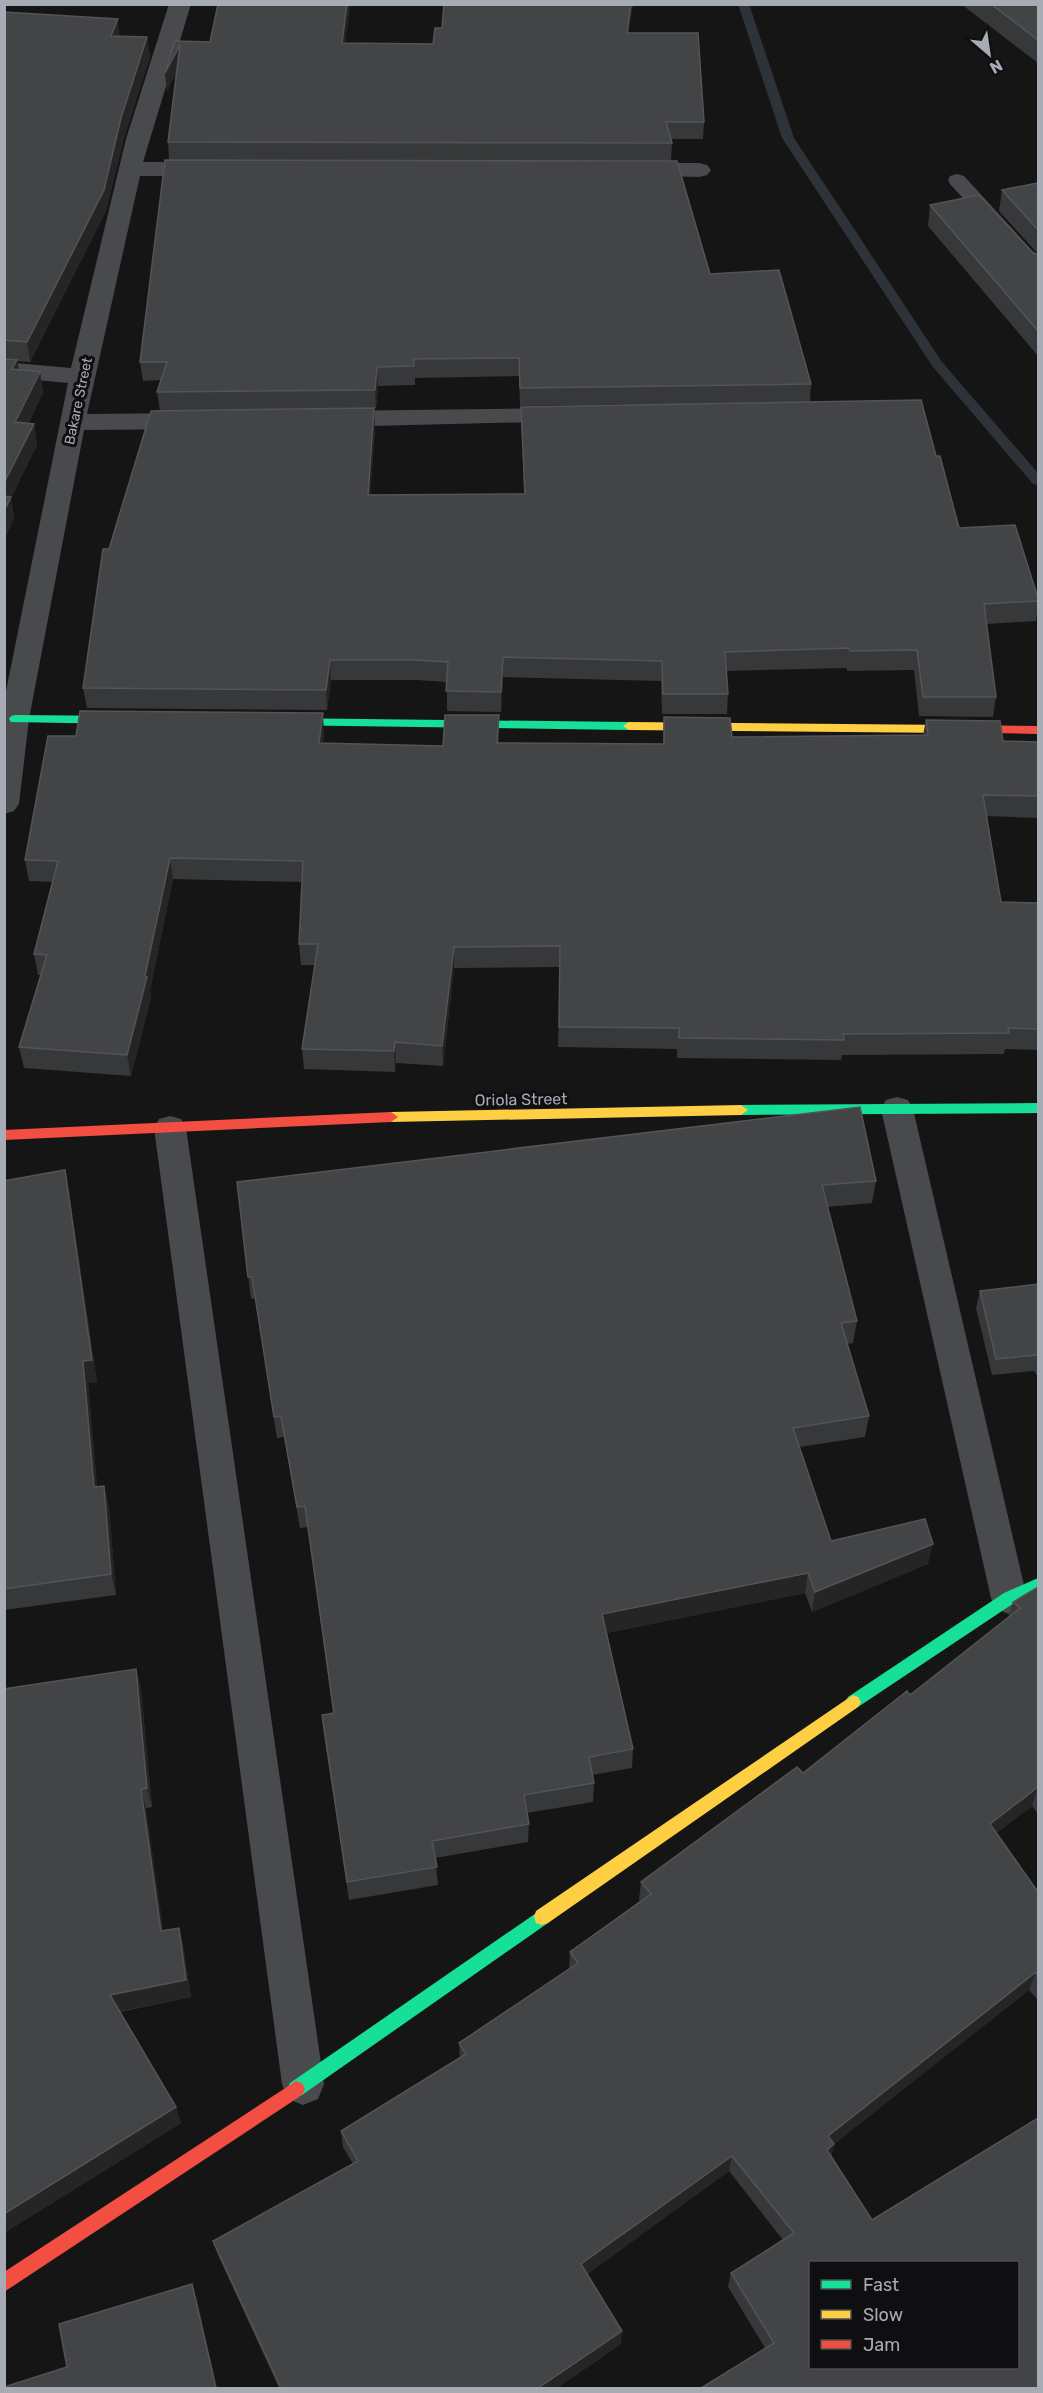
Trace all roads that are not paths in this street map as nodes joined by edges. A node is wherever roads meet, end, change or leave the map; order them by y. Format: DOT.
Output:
graph roads {
  1 [pos="180,4"];
  2 [pos="130,169"];
  3 [pos="225,169"];
  4 [pos="616,170"];
  5 [pos="699,170"];
  6 [pos="957,180"];
  7 [pos="1038,268"];
  8 [pos="4,369"];
  9 [pos="82,377"];
  10 [pos="587,416"];
  11 [pos="300,419"];
  12 [pos="217,420"];
  13 [pos="73,422"];
  14 [pos="14,676"];
  15 [pos="15,719"];
  16 [pos="134,720"];
  17 [pos="265,722"];
  18 [pos="1038,730"];
  19 [pos="4,804"];
  20 [pos="1038,1108"];
  21 [pos="897,1109"];
  22 [pos="170,1128"];
  23 [pos="4,1135"];
  24 [pos="1024,1592"];
  25 [pos="303,2084"];
  26 [pos="4,2283"];
  1 -- 2 [label="street, Bakare Street"];
  2 -- 3 [label="street"];
  2 -- 9 [label="street, Bakare Street"];
  4 -- 5 [label="street"];
  6 -- 7 [label="lane"];
  8 -- 9 [label="street"];
  9 -- 13 [label="street, Bakare Street"];
  10 -- 11 [label="street"];
  12 -- 13 [label="street"];
  13 -- 14 [label="street, Bakare Street"];
  14 -- 15 [label="street, Bakare Street"];
  15 -- 16 [label="street"];
  15 -- 19 [label="street, Bakare Street"];
  17 -- 18 [label="street"];
  20 -- 21 [label="street, Oriola Street"];
  21 -- 22 [label="street, Oriola Street"];
  21 -- 24 [label="street"];
  22 -- 23 [label="street, Oriola Street"];
  22 -- 25 [label="street"];
  24 -- 25 [label="street"];
  25 -- 26 [label="street"];
}
